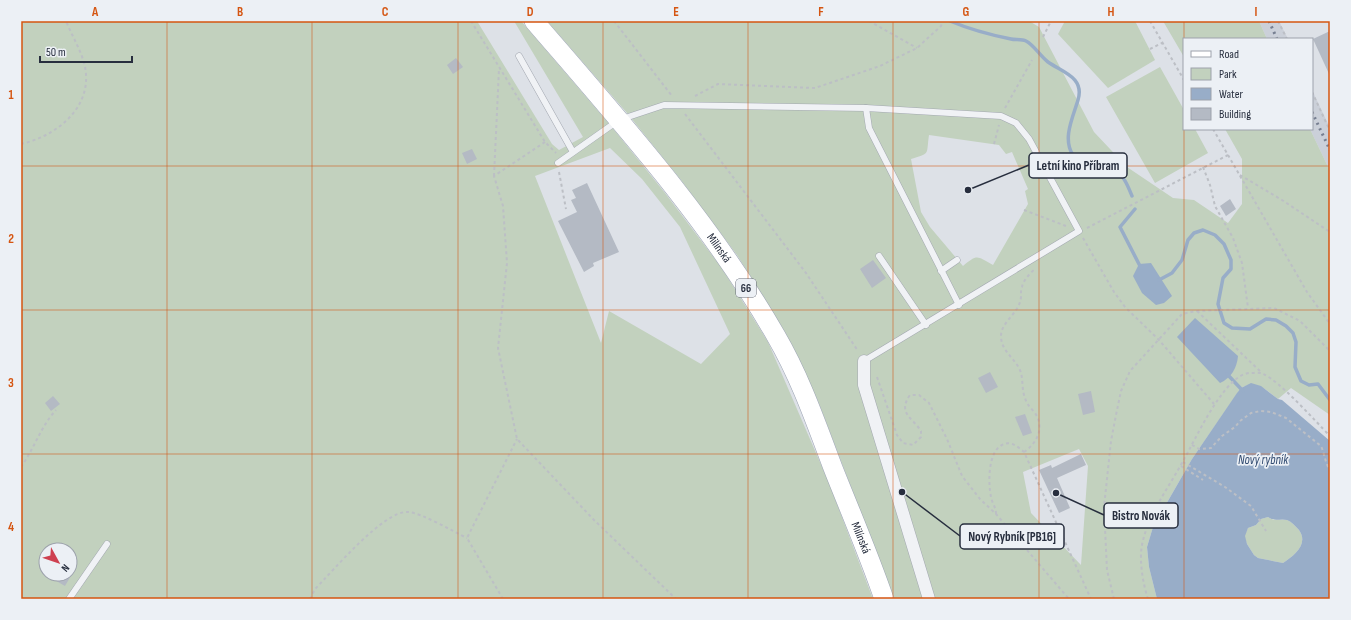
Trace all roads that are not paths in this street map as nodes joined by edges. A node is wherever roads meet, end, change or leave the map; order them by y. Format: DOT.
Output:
graph roads {
  1 [pos="534,21"];
  2 [pos="519,56"];
  3 [pos="866,108"];
  4 [pos="619,120"];
  5 [pos="572,152"];
  6 [pos="560,161"];
  7 [pos="879,256"];
  8 [pos="957,260"];
  9 [pos="941,271"];
  10 [pos="959,304"];
  11 [pos="926,325"];
  12 [pos="864,361"];
  13 [pos="107,544"];
  14 [pos="68,599"];
  15 [pos="884,599"];
  16 [pos="929,599"];
  1 -- 4 [label="main road, Milínská / 66"];
  2 -- 5 [label="lane"];
  3 -- 4 [label="lane"];
  3 -- 9 [label="lane"];
  3 -- 10 [label="lane"];
  4 -- 5 [label="lane"];
  4 -- 15 [label="main road, Milínská / 66"];
  5 -- 6 [label="lane"];
  7 -- 11 [label="lane"];
  8 -- 9 [label="lane"];
  9 -- 10 [label="lane"];
  10 -- 11 [label="lane"];
  11 -- 12 [label="lane"];
  12 -- 16 [label="street"];
  13 -- 14 [label="lane"];
}
